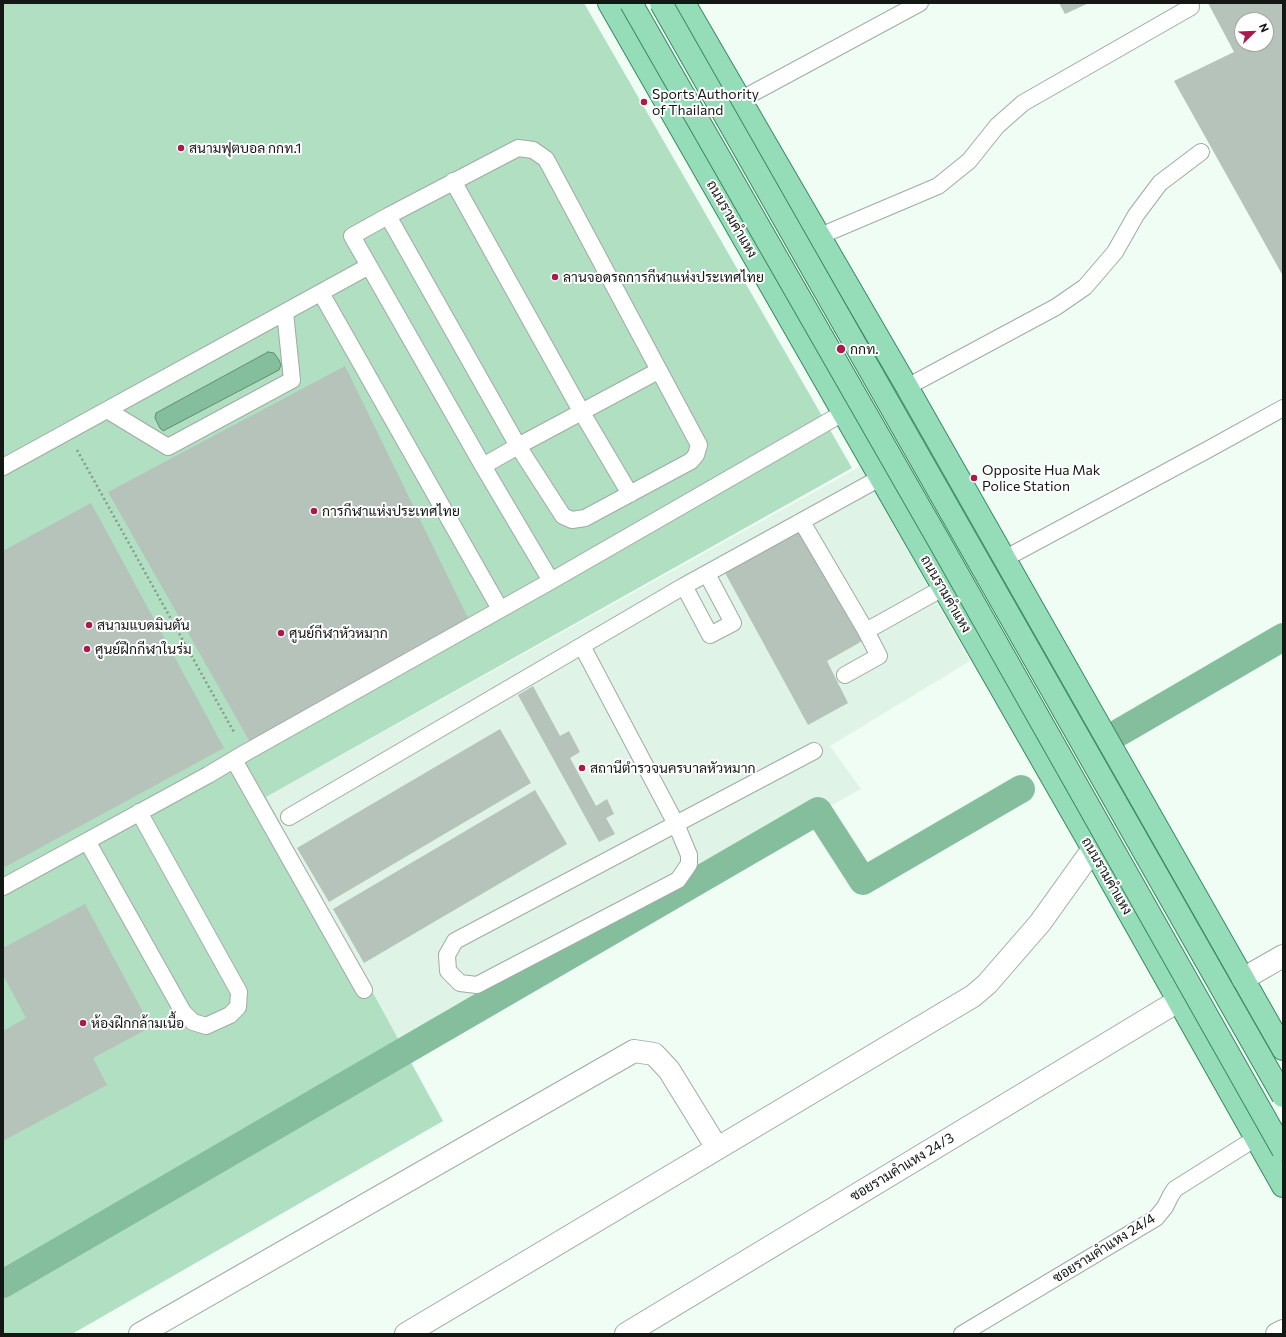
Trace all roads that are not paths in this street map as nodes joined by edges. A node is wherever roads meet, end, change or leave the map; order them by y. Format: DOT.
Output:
graph roads {
  1 [pos="609,3"];
  2 [pos="631,3"];
  3 [pos="661,3"];
  4 [pos="684,3"];
  5 [pos="920,3"];
  6 [pos="1191,7"];
  7 [pos="740,100"];
  8 [pos="1200,152"];
  9 [pos="453,181"];
  10 [pos="388,216"];
  11 [pos="820,236"];
  12 [pos="369,266"];
  13 [pos="321,293"];
  14 [pos="285,312"];
  15 [pos="658,370"];
  16 [pos="904,383"];
  17 [pos="1283,408"];
  18 [pos="107,410"];
  19 [pos="581,411"];
  20 [pos="843,413"];
  21 [pos="938,444"];
  22 [pos="518,446"];
  23 [pos="483,466"];
  24 [pos="3,467"];
  25 [pos="880,478"];
  26 [pos="630,494"];
  27 [pos="802,522"];
  28 [pos="1004,558"];
  29 [pos="707,574"];
  30 [pos="550,581"];
  31 [pos="684,586"];
  32 [pos="943,588"];
  33 [pos="500,609"];
  34 [pos="866,631"];
  35 [pos="582,646"];
  36 [pos="845,675"];
  37 [pos="814,751"];
  38 [pos="239,756"];
  39 [pos="139,812"];
  40 [pos="289,817"];
  41 [pos="676,824"];
  42 [pos="87,841"];
  43 [pos="1093,849"];
  44 [pos="3,887"];
  45 [pos="1283,956"];
  46 [pos="1243,979"];
  47 [pos="364,990"];
  48 [pos="1178,1001"];
  49 [pos="1283,1049"];
  50 [pos="1283,1096"];
  51 [pos="1256,1138"];
  52 [pos="717,1148"];
  53 [pos="1283,1150"];
  54 [pos="1283,1186"];
  55 [pos="1283,1330"];
  56 [pos="140,1334"];
  57 [pos="406,1334"];
  58 [pos="626,1334"];
  59 [pos="962,1334"];
  60 [pos="1277,1334"];
  1 -- 20 [label="main road, ถนนรามคำแหง"];
  2 -- 53 [label="main road, ถนนรามคำแหง, bridge"];
  3 -- 50 [label="main road, bridge"];
  4 -- 7 [label="main road"];
  5 -- 7 [label="lane"];
  6 -- 11 [label="lane"];
  7 -- 11 [label="main road"];
  8 -- 16 [label="lane"];
  9 -- 10 [label="lane"];
  9 -- 15 [label="lane"];
  9 -- 19 [label="lane"];
  10 -- 12 [label="lane"];
  10 -- 22 [label="lane"];
  11 -- 16 [label="main road"];
  12 -- 13 [label="lane"];
  12 -- 23 [label="lane"];
  13 -- 14 [label="lane"];
  13 -- 33 [label="lane"];
  14 -- 18 [label="lane"];
  14 -- 18 [label="lane"];
  15 -- 19 [label="lane"];
  15 -- 26 [label="lane"];
  16 -- 20 [label="main road"];
  16 -- 21 [label="main road"];
  17 -- 28 [label="lane"];
  18 -- 24 [label="lane"];
  19 -- 22 [label="lane"];
  19 -- 26 [label="lane"];
  20 -- 25 [label="main road, ถนนรามคำแหง"];
  20 -- 30 [label="lane"];
  21 -- 25 [label="main road"];
  21 -- 28 [label="main road"];
  22 -- 23 [label="lane"];
  22 -- 26 [label="lane"];
  23 -- 30 [label="lane"];
  25 -- 27 [label="lane"];
  25 -- 32 [label="main road, ถนนรามคำแหง"];
  27 -- 29 [label="lane"];
  27 -- 34 [label="lane"];
  28 -- 46 [label="main road"];
  29 -- 31 [label="lane"];
  29 -- 31 [label="lane"];
  30 -- 33 [label="lane"];
  31 -- 35 [label="lane"];
  32 -- 34 [label="lane"];
  32 -- 43 [label="main road, ถนนรามคำแหง"];
  33 -- 38 [label="lane"];
  34 -- 36 [label="lane"];
  35 -- 40 [label="lane"];
  35 -- 41 [label="lane"];
  37 -- 41 [label="lane"];
  38 -- 39 [label="lane"];
  38 -- 47 [label="lane"];
  39 -- 42 [label="lane"];
  39 -- 42 [label="lane"];
  41 -- 41 [label="lane"];
  42 -- 44 [label="lane"];
  43 -- 48 [label="main road, ถนนรามคำแหง"];
  43 -- 52 [label="street"];
  45 -- 46 [label="street"];
  46 -- 49 [label="main road"];
  48 -- 51 [label="main road, ถนนรามคำแหง"];
  48 -- 58 [label="street, ซอยรามคำแหง 24/3"];
  51 -- 54 [label="main road, ถนนรามคำแหง"];
  51 -- 59 [label="lane, ซอยรามคำแหง 24/4"];
  52 -- 56 [label="street"];
  52 -- 57 [label="street"];
  55 -- 60 [label="street"];
}
